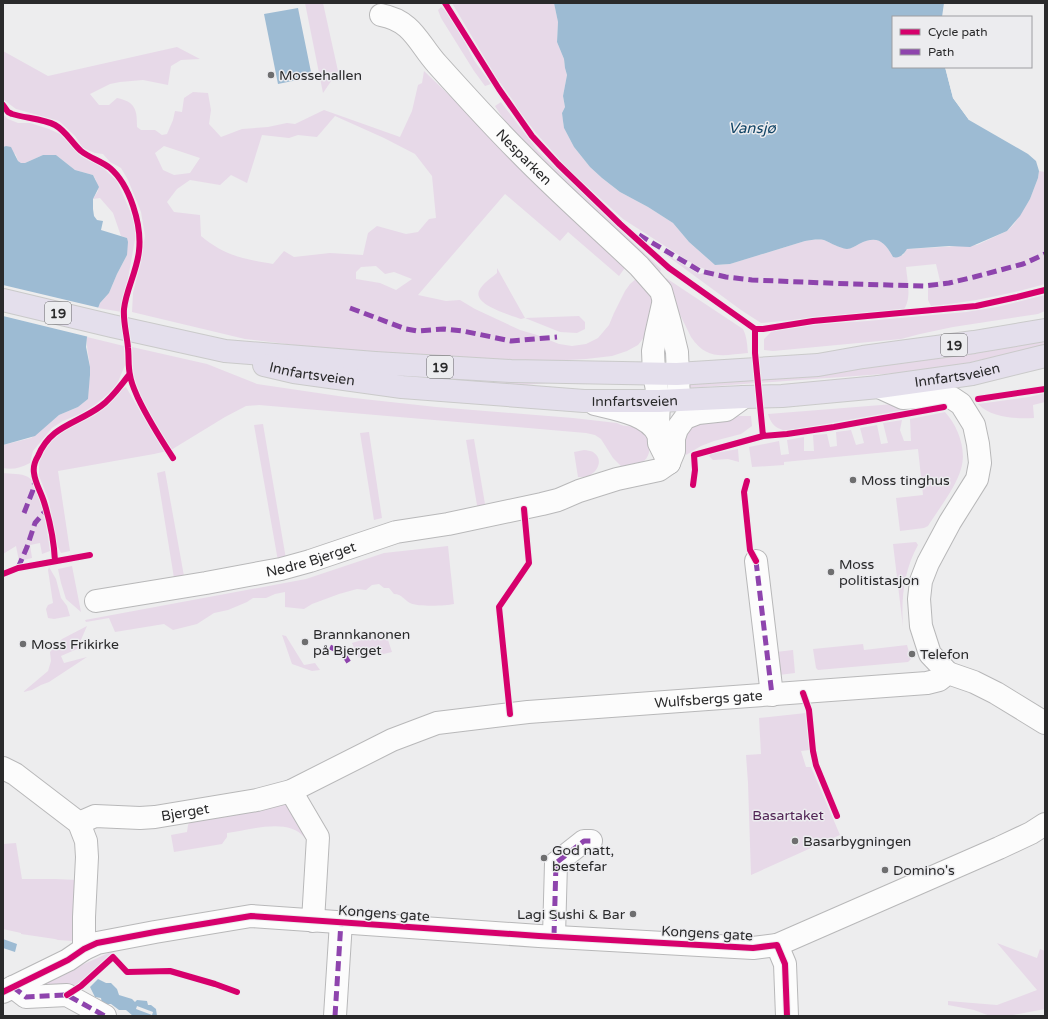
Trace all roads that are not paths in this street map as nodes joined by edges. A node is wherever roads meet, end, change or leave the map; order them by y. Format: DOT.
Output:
graph roads {
  1 [pos="381,16"];
  2 [pos="3,300"];
  3 [pos="664,302"];
  4 [pos="1045,330"];
  5 [pos="225,351"];
  6 [pos="1045,356"];
  7 [pos="654,374"];
  8 [pos="677,374"];
  9 [pos="879,387"];
  10 [pos="744,397"];
  11 [pos="669,400"];
  12 [pos="584,401"];
  13 [pos="658,434"];
  14 [pos="664,466"];
  15 [pos="756,561"];
  16 [pos="96,601"];
  17 [pos="948,673"];
  18 [pos="772,695"];
  19 [pos="466,719"];
  20 [pos="1045,723"];
  21 [pos="3,768"];
  22 [pos="291,791"];
  23 [pos="79,822"];
  24 [pos="1045,824"];
  25 [pos="591,841"];
  26 [pos="313,920"];
  27 [pos="341,922"];
  28 [pos="554,936"];
  29 [pos="777,945"];
  30 [pos="84,949"];
  31 [pos="8,990"];
  32 [pos="105,1016"];
  33 [pos="335,1016"];
  34 [pos="786,1016"];
  1 -- 3 [label="street, Nesparken"];
  2 -- 5 [label="highway, Innfartsveien / 19"];
  3 -- 7 [label="street, Nesparken"];
  3 -- 8 [label="street, Nesparken"];
  4 -- 8 [label="highway, Innfartsveien / 19"];
  5 -- 7 [label="highway, Innfartsveien / 19"];
  5 -- 12 [label="highway, Innfartsveien / 19"];
  6 -- 9 [label="highway, Innfartsveien / 19"];
  7 -- 8 [label="highway, Innfartsveien / 19"];
  7 -- 11 [label="street, Nesparken"];
  8 -- 11 [label="street, Nesparken"];
  9 -- 10 [label="highway, Innfartsveien / 19"];
  9 -- 17 [label="street"];
  10 -- 11 [label="highway, Innfartsveien / 19"];
  10 -- 14 [label="street"];
  11 -- 12 [label="highway, Innfartsveien / 19"];
  11 -- 13 [label="street, Nesparken"];
  12 -- 13 [label="street"];
  13 -- 14 [label="street, Nesparken"];
  14 -- 16 [label="street, Nedre Bjerget"];
  15 -- 18 [label="street"];
  17 -- 18 [label="street, Wulfsbergs gate"];
  17 -- 20 [label="street"];
  18 -- 19 [label="street, Wulfsbergs gate"];
  19 -- 22 [label="street, Bjerget"];
  21 -- 23 [label="street"];
  22 -- 23 [label="street, Bjerget"];
  22 -- 26 [label="street"];
  23 -- 30 [label="street"];
  24 -- 29 [label="street, Kongens gate"];
  25 -- 28 [label="street"];
  26 -- 27 [label="street, Kongens gate"];
  26 -- 30 [label="street, Kongens gate"];
  27 -- 28 [label="street, Kongens gate"];
  27 -- 33 [label="street"];
  28 -- 29 [label="street, Kongens gate"];
  29 -- 34 [label="street"];
  30 -- 31 [label="street, Kongens gate"];
  31 -- 32 [label="street"];
}
